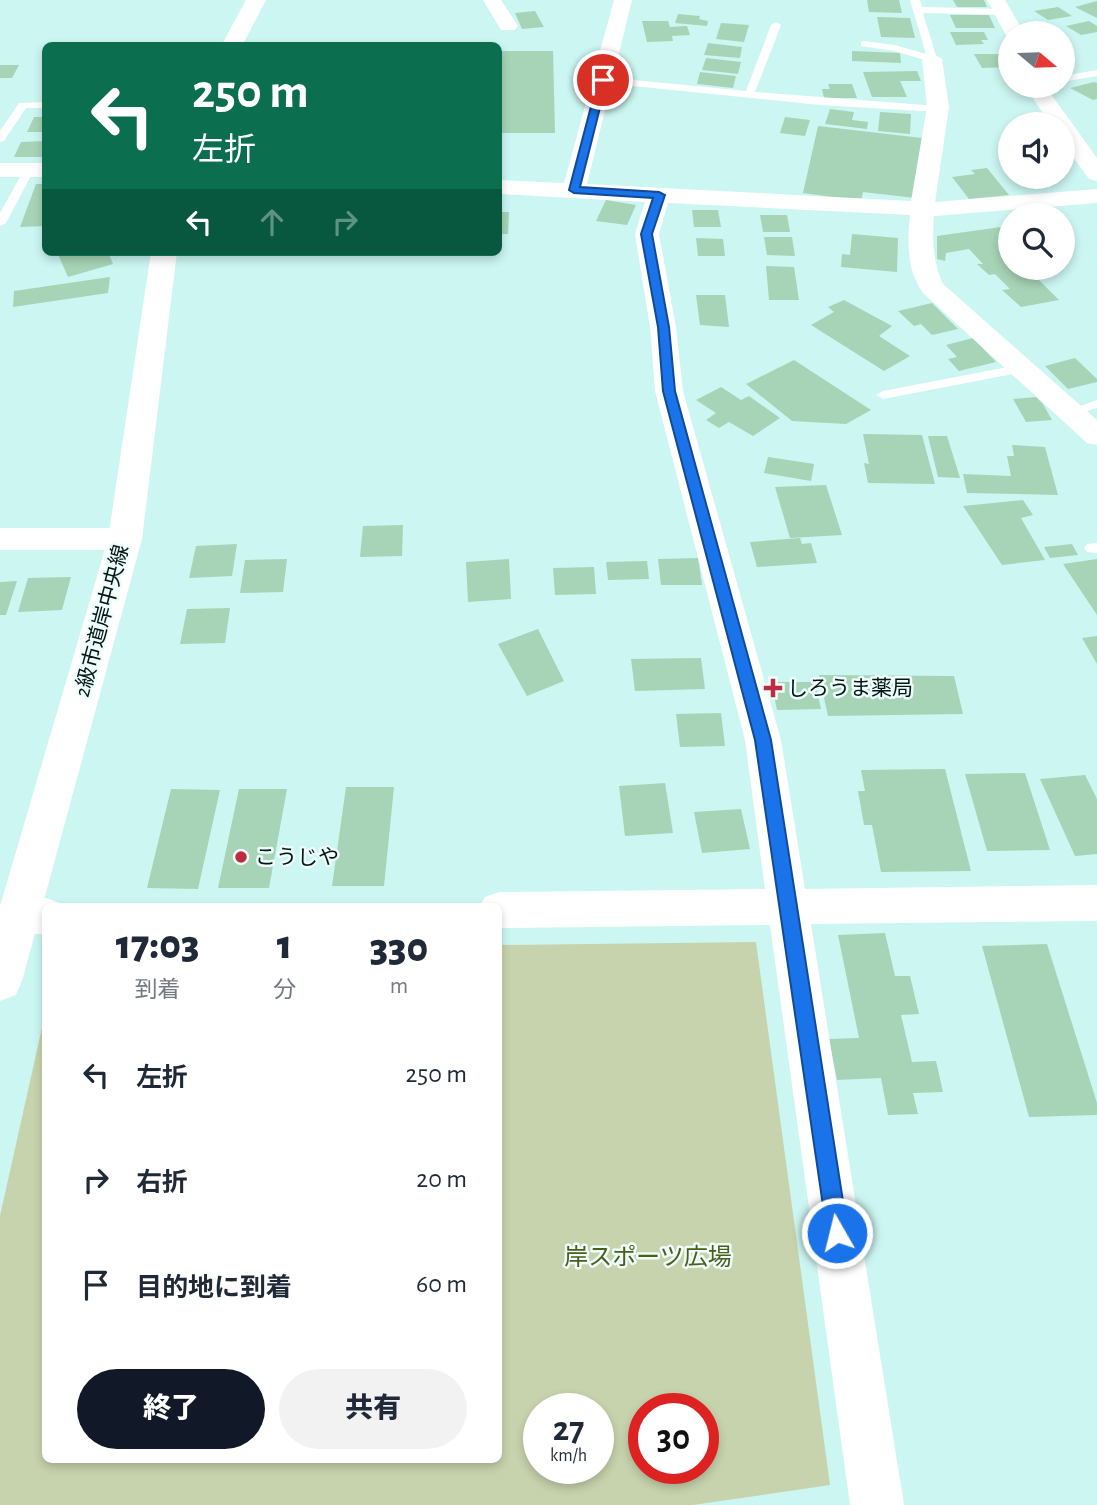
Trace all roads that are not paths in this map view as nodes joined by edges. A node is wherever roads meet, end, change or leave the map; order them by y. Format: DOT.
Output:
graph roads {
  1 [pos="256,0"];
  2 [pos="492,0"];
  3 [pos="623,0"];
  4 [pos="917,5"];
  5 [pos="999,6"];
  6 [pos="776,25"];
  7 [pos="508,26"];
  8 [pos="233,42"];
  9 [pos="864,44"];
  10 [pos="932,59"];
  11 [pos="1097,73"];
  12 [pos="1075,77"];
  13 [pos="603,80"];
  14 [pos="750,93"];
  15 [pos="42,105"];
  16 [pos="938,109"];
  17 [pos="0,139"];
  18 [pos="1075,143"];
  19 [pos="0,170"];
  20 [pos="37,170"];
  21 [pos="1097,174"];
  22 [pos="502,187"];
  23 [pos="574,190"];
  24 [pos="659,195"];
  25 [pos="1097,196"];
  26 [pos="922,207"];
  27 [pos="0,223"];
  28 [pos="163,256"];
  29 [pos="1023,368"];
  30 [pos="883,395"];
  31 [pos="1097,404"];
  32 [pos="1071,412"];
  33 [pos="1097,436"];
  34 [pos="0,539"];
  35 [pos="125,539"];
  36 [pos="1097,903"];
  37 [pos="789,906"];
  38 [pos="502,909"];
  39 [pos="33,916"];
  40 [pos="0,981"];
  41 [pos="877,1505"];
  1 -- 8 [label="street"];
  2 -- 7 [label="street"];
  3 -- 13 [label="street"];
  4 -- 5 [label="lane"];
  4 -- 10 [label="lane"];
  6 -- 14 [label="lane"];
  9 -- 10 [label="lane"];
  10 -- 16 [label="street"];
  11 -- 12 [label="lane"];
  13 -- 14 [label="lane"];
  13 -- 23 [label="street"];
  14 -- 16 [label="lane"];
  15 -- 17 [label="lane"];
  16 -- 26 [label="street"];
  18 -- 21 [label="street"];
  19 -- 20 [label="street"];
  20 -- 27 [label="lane"];
  22 -- 23 [label="street"];
  23 -- 24 [label="street"];
  24 -- 26 [label="street"];
  24 -- 37 [label="street"];
  25 -- 26 [label="street"];
  26 -- 29 [label="street"];
  28 -- 35 [label="street, 2級市道岸中央線"];
  29 -- 30 [label="lane"];
  29 -- 32 [label="street"];
  31 -- 32 [label="lane"];
  32 -- 33 [label="street"];
  34 -- 35 [label="street"];
  35 -- 39 [label="street, 2級市道岸中央線"];
  36 -- 37 [label="street"];
  37 -- 38 [label="street"];
  37 -- 41 [label="street"];
  39 -- 40 [label="street, 2級市道岸中央線"];
}
